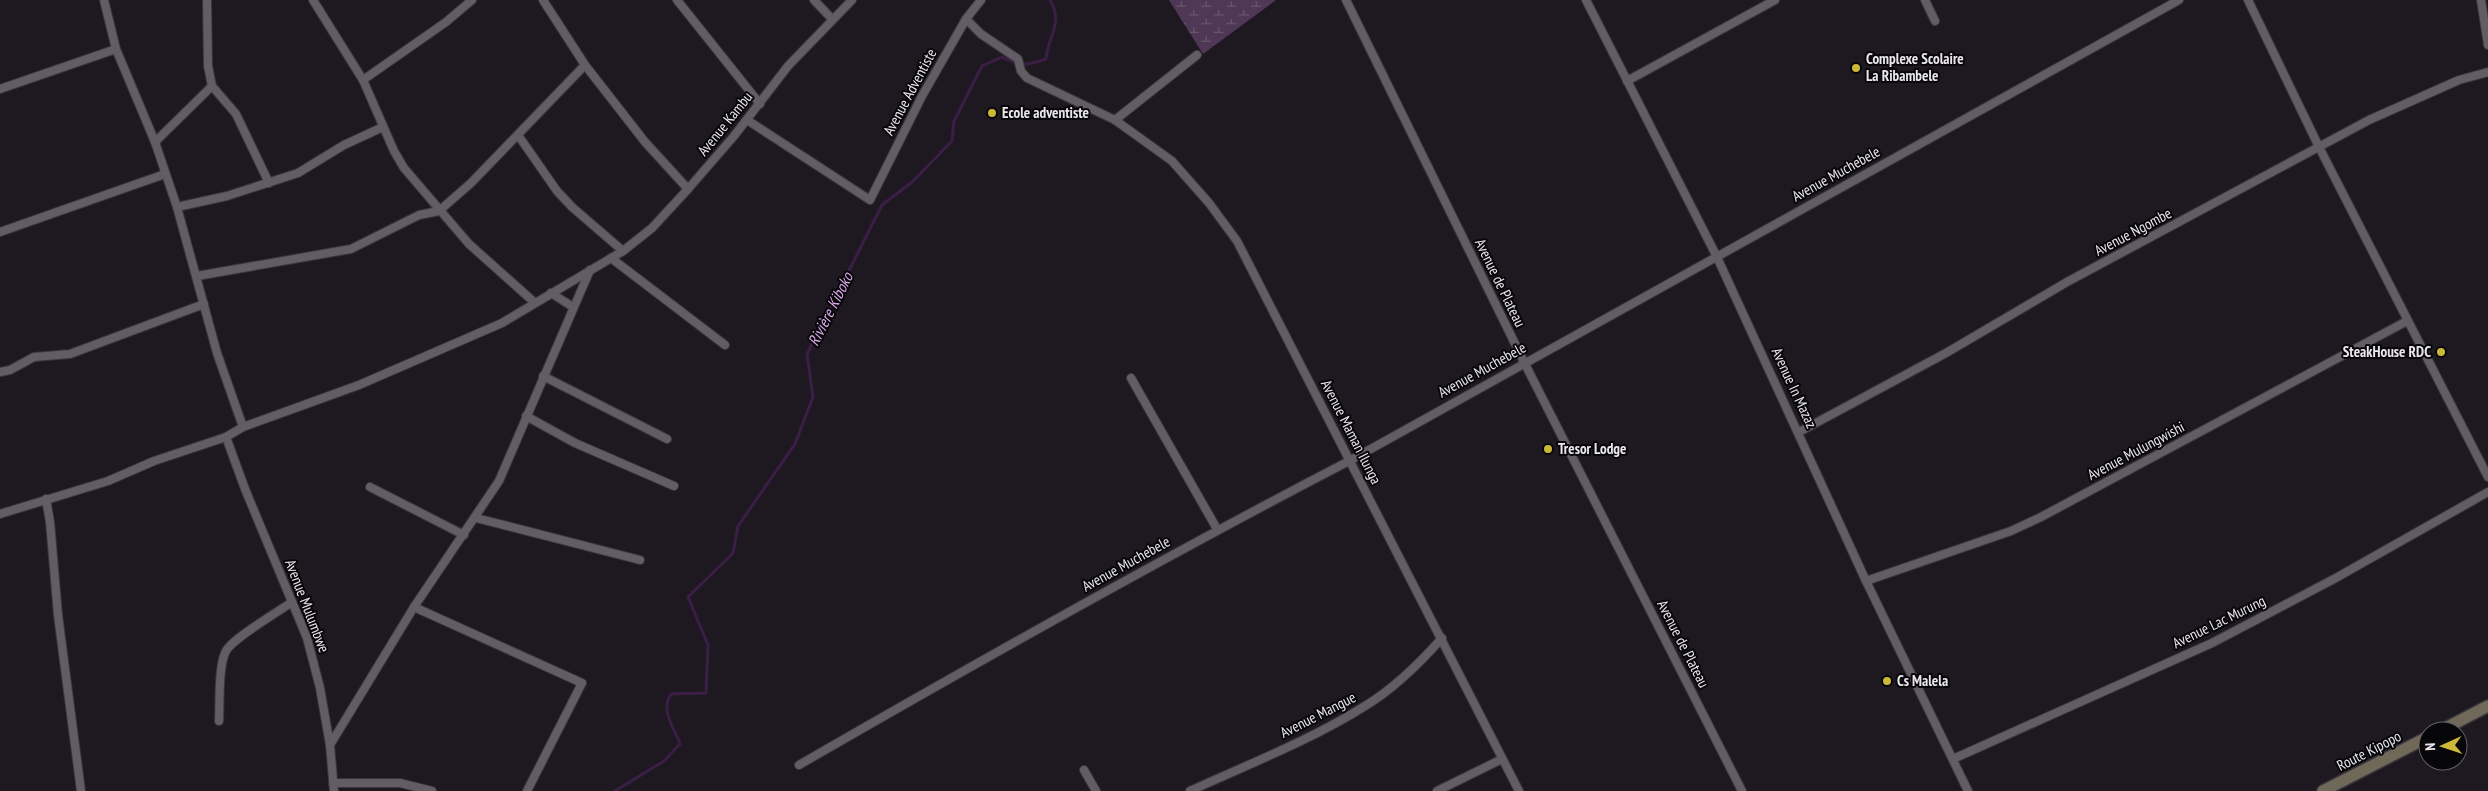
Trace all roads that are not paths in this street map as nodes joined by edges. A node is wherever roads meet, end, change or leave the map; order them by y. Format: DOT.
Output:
graph roads {
  1 [pos="104,0"];
  2 [pos="208,0"];
  3 [pos="313,0"];
  4 [pos="472,0"];
  5 [pos="543,0"];
  6 [pos="677,0"];
  7 [pos="814,0"];
  8 [pos="852,0"];
  9 [pos="981,0"];
  10 [pos="1346,0"];
  11 [pos="1586,0"];
  12 [pos="1774,0"];
  13 [pos="1925,0"];
  14 [pos="2179,0"];
  15 [pos="2248,0"];
  16 [pos="2481,0"];
  17 [pos="832,19"];
  18 [pos="966,19"];
  19 [pos="1935,21"];
  20 [pos="2488,45"];
  21 [pos="116,49"];
  22 [pos="1197,55"];
  23 [pos="585,65"];
  24 [pos="2488,72"];
  25 [pos="363,80"];
  26 [pos="1627,80"];
  27 [pos="212,86"];
  28 [pos="0,89"];
  29 [pos="760,104"];
  30 [pos="747,120"];
  31 [pos="1115,120"];
  32 [pos="383,127"];
  33 [pos="518,135"];
  34 [pos="154,142"];
  35 [pos="2319,148"];
  36 [pos="165,174"];
  37 [pos="269,183"];
  38 [pos="688,189"];
  39 [pos="177,207"];
  40 [pos="439,211"];
  41 [pos="0,232"];
  42 [pos="623,251"];
  43 [pos="1716,255"];
  44 [pos="611,258"];
  45 [pos="590,270"];
  46 [pos="197,276"];
  47 [pos="551,293"];
  48 [pos="534,302"];
  49 [pos="204,304"];
  50 [pos="573,307"];
  51 [pos="2407,321"];
  52 [pos="725,345"];
  53 [pos="1524,362"];
  54 [pos="0,372"];
  55 [pos="543,376"];
  56 [pos="1131,378"];
  57 [pos="526,416"];
  58 [pos="243,427"];
  59 [pos="1799,432"];
  60 [pos="226,437"];
  61 [pos="667,438"];
  62 [pos="1350,460"];
  63 [pos="2488,477"];
  64 [pos="674,486"];
  65 [pos="370,487"];
  66 [pos="2488,492"];
  67 [pos="46,499"];
  68 [pos="0,514"];
  69 [pos="476,518"];
  70 [pos="1217,529"];
  71 [pos="464,535"];
  72 [pos="640,560"];
  73 [pos="1866,581"];
  74 [pos="292,602"];
  75 [pos="414,607"];
  76 [pos="1442,638"];
  77 [pos="2488,706"];
  78 [pos="219,721"];
  79 [pos="2459,721"];
  80 [pos="2418,742"];
  81 [pos="330,744"];
  82 [pos="1502,759"];
  83 [pos="1953,759"];
  84 [pos="799,765"];
  85 [pos="1084,770"];
  86 [pos="334,787"];
  87 [pos="80,791"];
  88 [pos="432,791"];
  89 [pos="527,791"];
  90 [pos="1096,791"];
  91 [pos="1190,791"];
  92 [pos="1437,791"];
  93 [pos="1519,791"];
  94 [pos="1742,791"];
  95 [pos="1968,791"];
  96 [pos="2323,791"];
  1 -- 21 [label="street"];
  2 -- 27 [label="street"];
  3 -- 25 [label="street"];
  4 -- 25 [label="street"];
  5 -- 23 [label="street"];
  6 -- 29 [label="street"];
  7 -- 17 [label="street"];
  8 -- 17 [label="street, Avenue Kambu"];
  9 -- 18 [label="street, Avenue Adventiste"];
  10 -- 53 [label="street, Avenue de Plateau"];
  11 -- 26 [label="street, Avenue In Mazaz"];
  12 -- 26 [label="street"];
  13 -- 19 [label="street"];
  14 -- 43 [label="street, Avenue Muchebele"];
  15 -- 35 [label="street"];
  16 -- 20 [label="street"];
  17 -- 29 [label="street, Avenue Kambu"];
  18 -- 30 [label="street, Avenue Adventiste"];
  18 -- 31 [label="street, Avenue Maman Ilunga"];
  21 -- 28 [label="street"];
  21 -- 34 [label="street"];
  22 -- 31 [label="street"];
  23 -- 33 [label="street"];
  23 -- 38 [label="street"];
  24 -- 35 [label="street, Avenue Ngombe"];
  25 -- 32 [label="street"];
  26 -- 43 [label="street, Avenue In Mazaz"];
  27 -- 34 [label="street"];
  27 -- 37 [label="street"];
  29 -- 30 [label="street, Avenue Kambu"];
  30 -- 38 [label="street, Avenue Kambu"];
  31 -- 62 [label="street, Avenue Maman Ilunga"];
  32 -- 37 [label="street"];
  32 -- 40 [label="street"];
  33 -- 40 [label="street"];
  33 -- 42 [label="street"];
  34 -- 36 [label="street"];
  35 -- 51 [label="street"];
  35 -- 59 [label="street, Avenue Ngombe"];
  36 -- 39 [label="street"];
  36 -- 41 [label="street"];
  37 -- 39 [label="street"];
  38 -- 42 [label="street, Avenue Kambu"];
  39 -- 46 [label="street"];
  40 -- 46 [label="street"];
  40 -- 48 [label="street"];
  42 -- 44 [label="street, Avenue Kambu"];
  43 -- 53 [label="street, Avenue Muchebele"];
  43 -- 59 [label="street, Avenue In Mazaz"];
  44 -- 45 [label="street, Avenue Kambu"];
  44 -- 52 [label="street"];
  45 -- 47 [label="street, Avenue Kambu"];
  45 -- 50 [label="street"];
  46 -- 49 [label="street"];
  47 -- 48 [label="street, Avenue Kambu"];
  47 -- 50 [label="street"];
  48 -- 58 [label="street, Avenue Kambu"];
  49 -- 54 [label="street"];
  49 -- 58 [label="street"];
  50 -- 55 [label="street"];
  51 -- 63 [label="street"];
  51 -- 73 [label="street, Avenue Mulungwishi"];
  53 -- 62 [label="street, Avenue Muchebele"];
  53 -- 94 [label="street, Avenue de Plateau"];
  55 -- 57 [label="street"];
  55 -- 61 [label="street"];
  56 -- 70 [label="street"];
  57 -- 64 [label="street"];
  57 -- 69 [label="street"];
  58 -- 60 [label="street, Avenue Kambu"];
  59 -- 73 [label="street, Avenue In Mazaz"];
  60 -- 67 [label="street, Avenue Kambu"];
  60 -- 74 [label="street, Avenue Mulumbwe"];
  62 -- 70 [label="street, Avenue Muchebele"];
  62 -- 76 [label="street, Avenue Maman Ilunga"];
  65 -- 71 [label="street"];
  66 -- 83 [label="street, Avenue Lac Murung"];
  67 -- 68 [label="street, Avenue Kambu"];
  67 -- 87 [label="street"];
  69 -- 71 [label="street"];
  69 -- 72 [label="street"];
  70 -- 84 [label="street, Avenue Muchebele"];
  71 -- 75 [label="street"];
  73 -- 83 [label="street, Avenue In Mazaz"];
  74 -- 78 [label="street"];
  74 -- 81 [label="street, Avenue Mulumbwe"];
  75 -- 81 [label="street"];
  75 -- 89 [label="street"];
  76 -- 82 [label="street, Avenue Maman Ilunga"];
  76 -- 91 [label="street, Avenue Mangue"];
  77 -- 79 [label="main road"];
  80 -- 96 [label="main road, Route Kipopo"];
  81 -- 86 [label="street, Avenue Mulumbwe"];
  82 -- 92 [label="street"];
  82 -- 93 [label="street, Avenue Maman Ilunga"];
  83 -- 95 [label="street, Avenue In Mazaz"];
  85 -- 90 [label="street"];
  86 -- 88 [label="street"];
}
